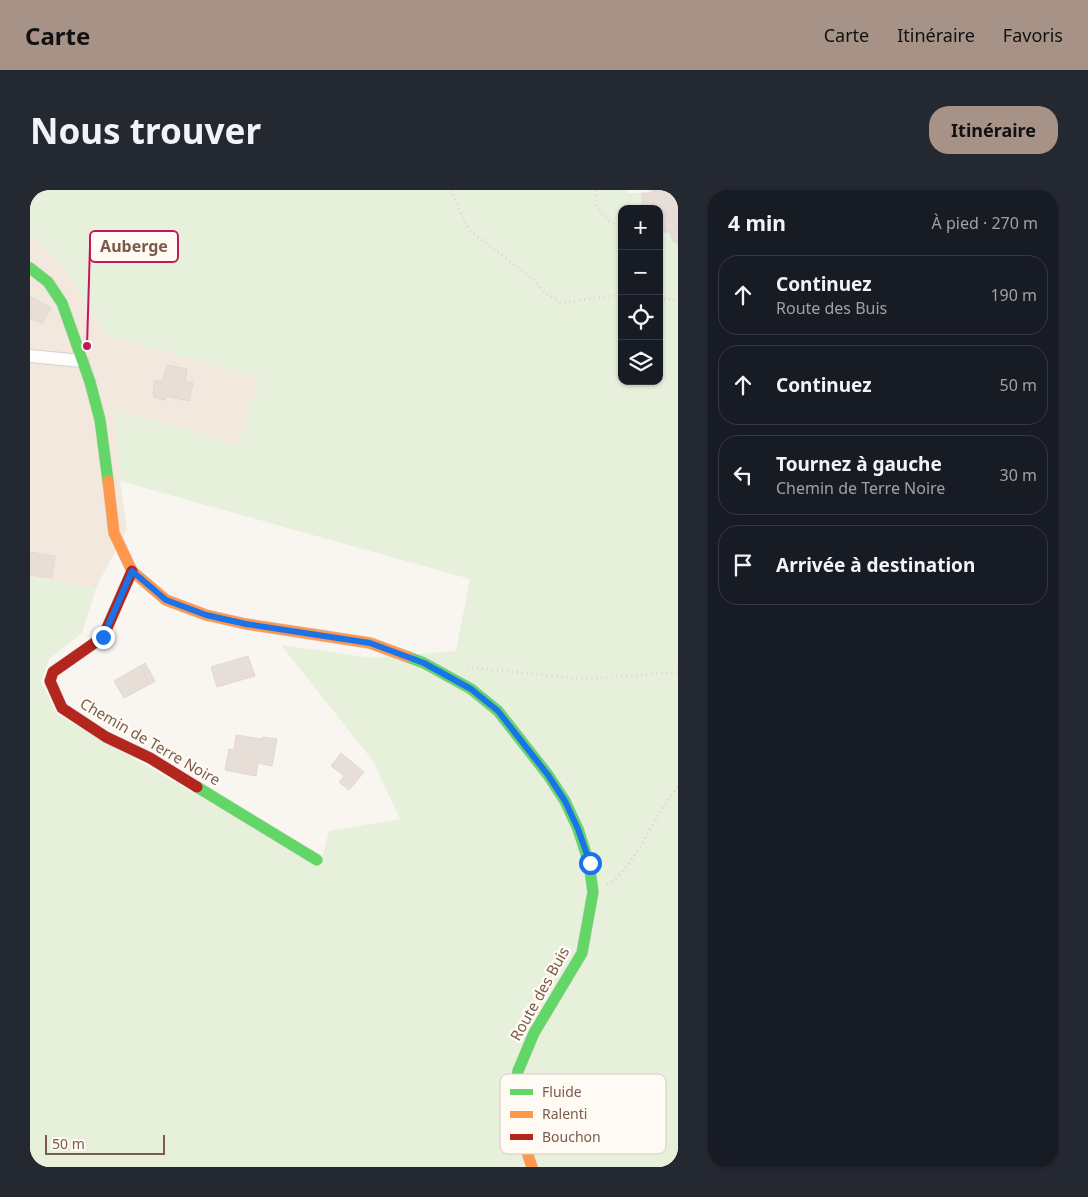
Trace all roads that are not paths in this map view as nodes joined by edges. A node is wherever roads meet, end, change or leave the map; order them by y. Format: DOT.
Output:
graph roads {
  1 [pos="30,268"];
  2 [pos="30,356"];
  3 [pos="82,361"];
  4 [pos="132,571"];
  5 [pos="317,860"];
  6 [pos="518,1074"];
  7 [pos="528,1154"];
  8 [pos="532,1167"];
  1 -- 3 [label="street"];
  2 -- 3 [label="street"];
  3 -- 4 [label="street"];
  4 -- 5 [label="street, Chemin de Terre Noire"];
  4 -- 6 [label="street, Route des Buis"];
  7 -- 8 [label="street, Route des Buis"];
}
